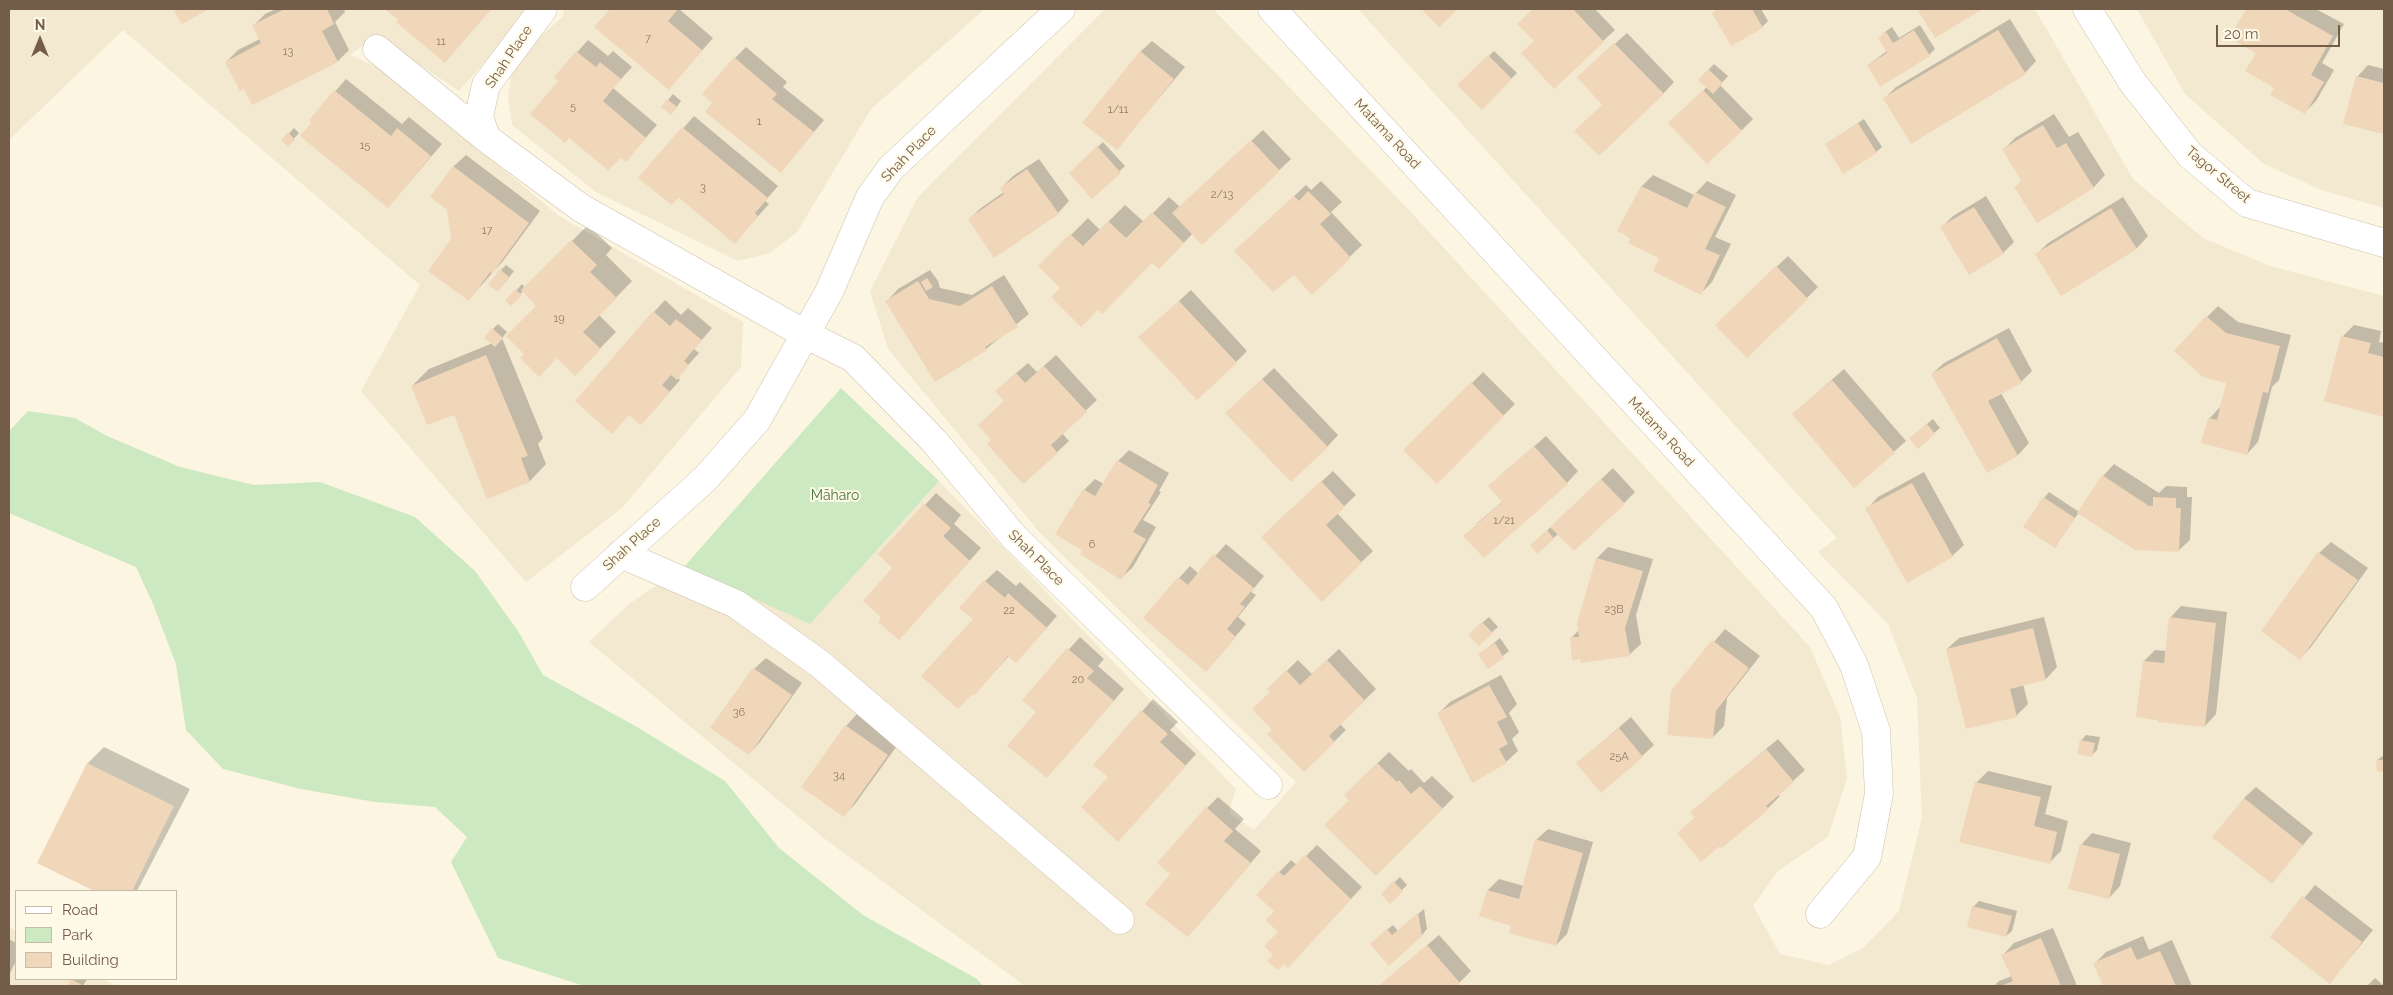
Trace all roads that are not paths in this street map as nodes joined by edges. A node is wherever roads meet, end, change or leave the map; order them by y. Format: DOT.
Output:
graph roads {
  1 [pos="542,9"];
  2 [pos="1061,9"];
  3 [pos="1272,9"];
  4 [pos="2087,9"];
  5 [pos="377,49"];
  6 [pos="486,138"];
  7 [pos="2384,243"];
  8 [pos="805,334"];
  9 [pos="621,554"];
  10 [pos="585,586"];
  11 [pos="1268,785"];
  12 [pos="1820,914"];
  13 [pos="1120,920"];
  1 -- 6 [label="street, Shah Place"];
  2 -- 8 [label="street, Shah Place"];
  3 -- 12 [label="street, Matama Road"];
  4 -- 7 [label="street, Tagor Street"];
  5 -- 6 [label="street, Shah Place"];
  6 -- 8 [label="street, Shah Place"];
  8 -- 9 [label="street, Shah Place"];
  8 -- 11 [label="street, Shah Place"];
  9 -- 10 [label="street, Shah Place"];
  9 -- 13 [label="street"];
}
